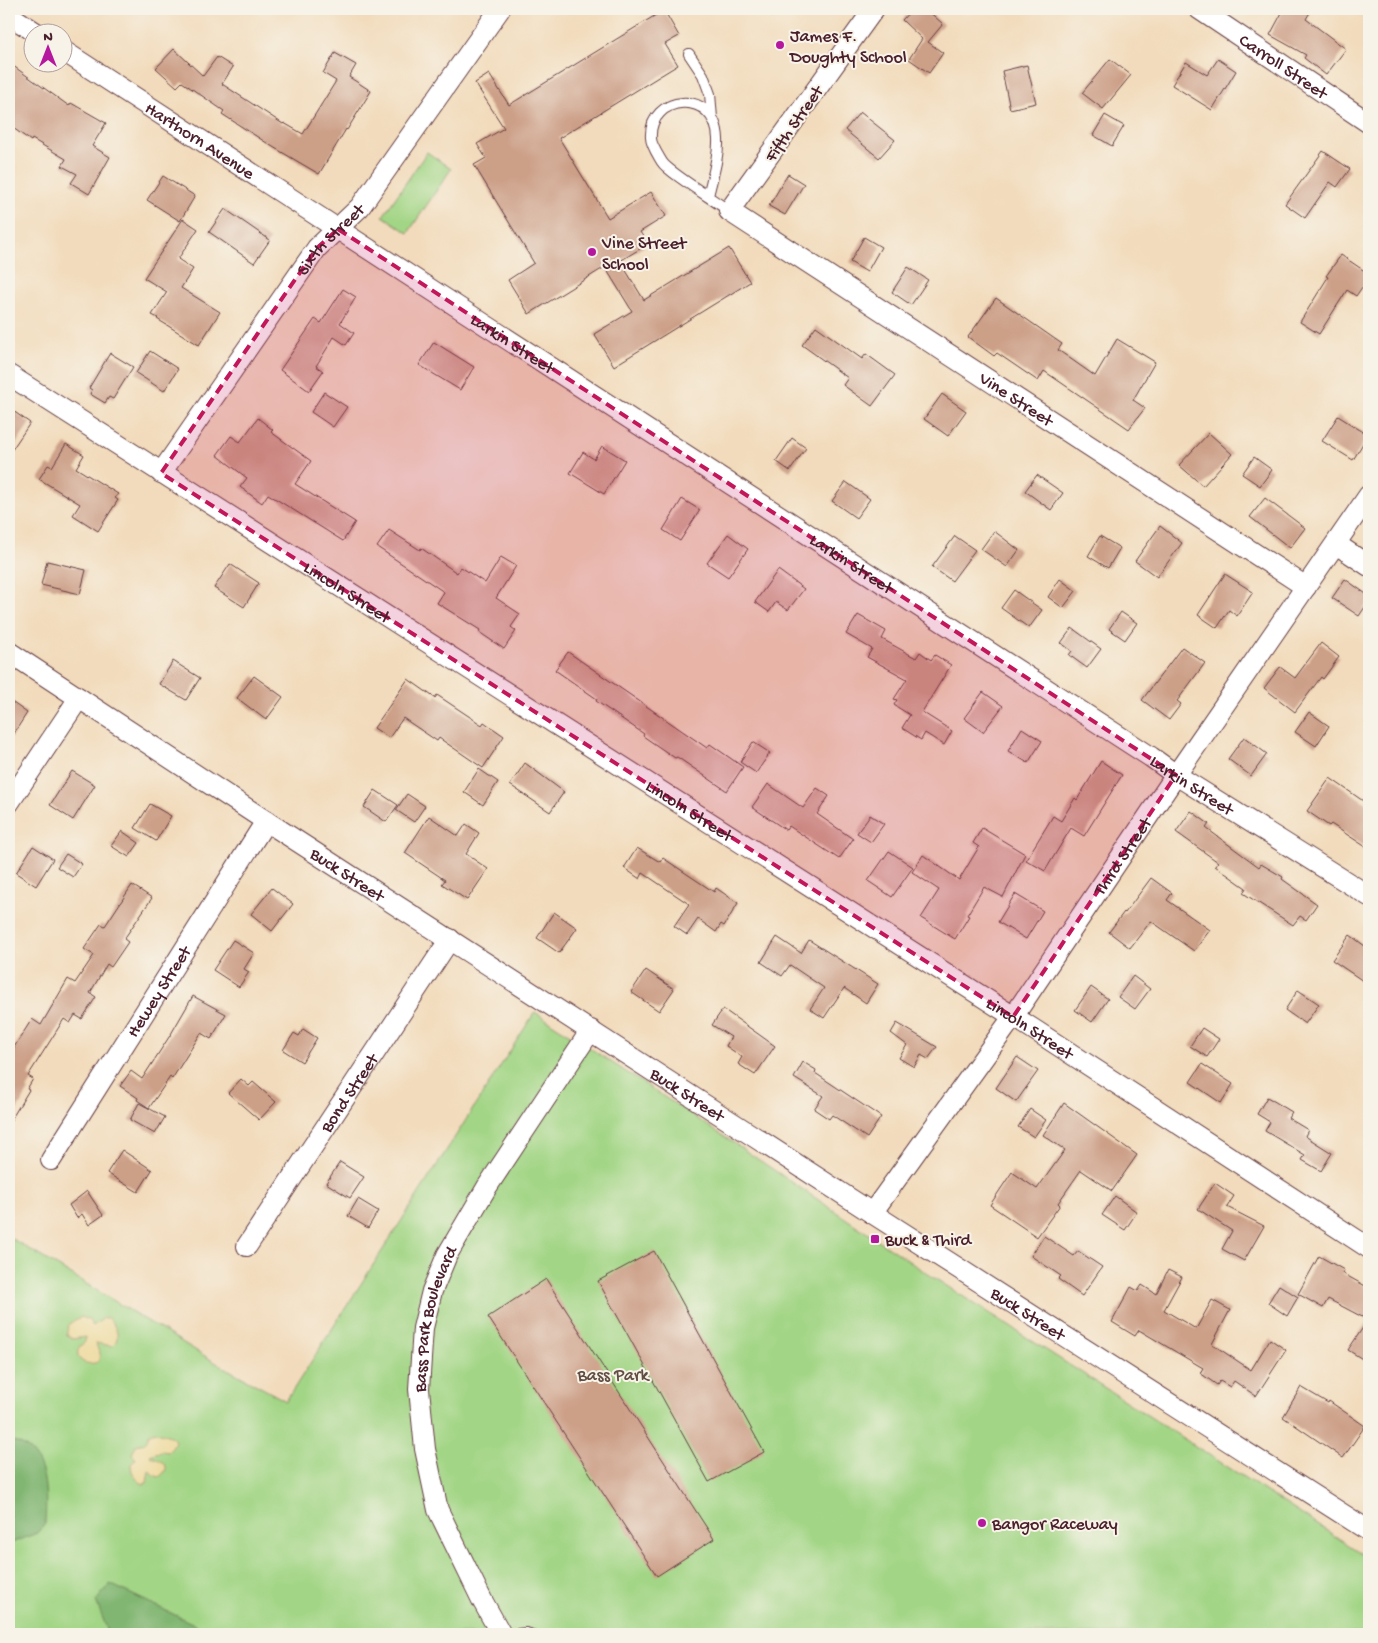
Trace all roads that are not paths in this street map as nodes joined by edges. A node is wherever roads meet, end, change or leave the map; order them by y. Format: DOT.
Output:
graph roads {
  1 [pos="500,9"];
  2 [pos="874,9"];
  3 [pos="1199,9"];
  4 [pos="9,15"];
  5 [pos="22,24"];
  6 [pos="688,54"];
  7 [pos="72,56"];
  8 [pos="712,119"];
  9 [pos="1369,123"];
  10 [pos="708,196"];
  11 [pos="729,211"];
  12 [pos="338,229"];
  13 [pos="9,375"];
  14 [pos="161,473"];
  15 [pos="1369,496"];
  16 [pos="1336,544"];
  17 [pos="1369,566"];
  18 [pos="1306,587"];
  19 [pos="9,652"];
  20 [pos="79,698"];
  21 [pos="1176,774"];
  22 [pos="9,804"];
  23 [pos="266,821"];
  24 [pos="1369,896"];
  25 [pos="450,939"];
  26 [pos="1013,1017"];
  27 [pos="591,1030"];
  28 [pos="51,1160"];
  29 [pos="872,1213"];
  30 [pos="247,1246"];
  31 [pos="1369,1248"];
  32 [pos="1369,1531"];
  33 [pos="501,1634"];
  34 [pos="518,1634"];
  35 [pos="530,1634"];
  1 -- 12 [label="street, Sixth Street"];
  2 -- 11 [label="street, Fifth Street"];
  3 -- 9 [label="street, Carroll Street"];
  4 -- 5 [label="street"];
  6 -- 8 [label="lane"];
  7 -- 12 [label="street, Harthorn Avenue"];
  8 -- 10 [label="lane"];
  8 -- 10 [label="lane"];
  10 -- 11 [label="lane"];
  11 -- 18 [label="street, Vine Street"];
  12 -- 14 [label="street, Sixth Street"];
  12 -- 21 [label="street, Larkin Street"];
  13 -- 14 [label="street, Lincoln Street"];
  14 -- 26 [label="street, Lincoln Street"];
  15 -- 16 [label="street, Third Street"];
  16 -- 17 [label="street"];
  16 -- 18 [label="street, Third Street"];
  18 -- 21 [label="street, Third Street"];
  19 -- 20 [label="street, Buck Street"];
  20 -- 22 [label="street"];
  20 -- 23 [label="street, Buck Street"];
  21 -- 24 [label="street, Larkin Street"];
  21 -- 26 [label="street, Third Street"];
  23 -- 25 [label="street, Buck Street"];
  23 -- 28 [label="street, Hewey Street"];
  25 -- 27 [label="street, Buck Street"];
  25 -- 30 [label="street, Bond Street"];
  26 -- 29 [label="street, Third Street"];
  26 -- 31 [label="street, Lincoln Street"];
  27 -- 29 [label="street, Buck Street"];
  27 -- 33 [label="street, Bass Park Boulevard"];
  29 -- 32 [label="street, Buck Street"];
  34 -- 35 [label="lane"];
}
